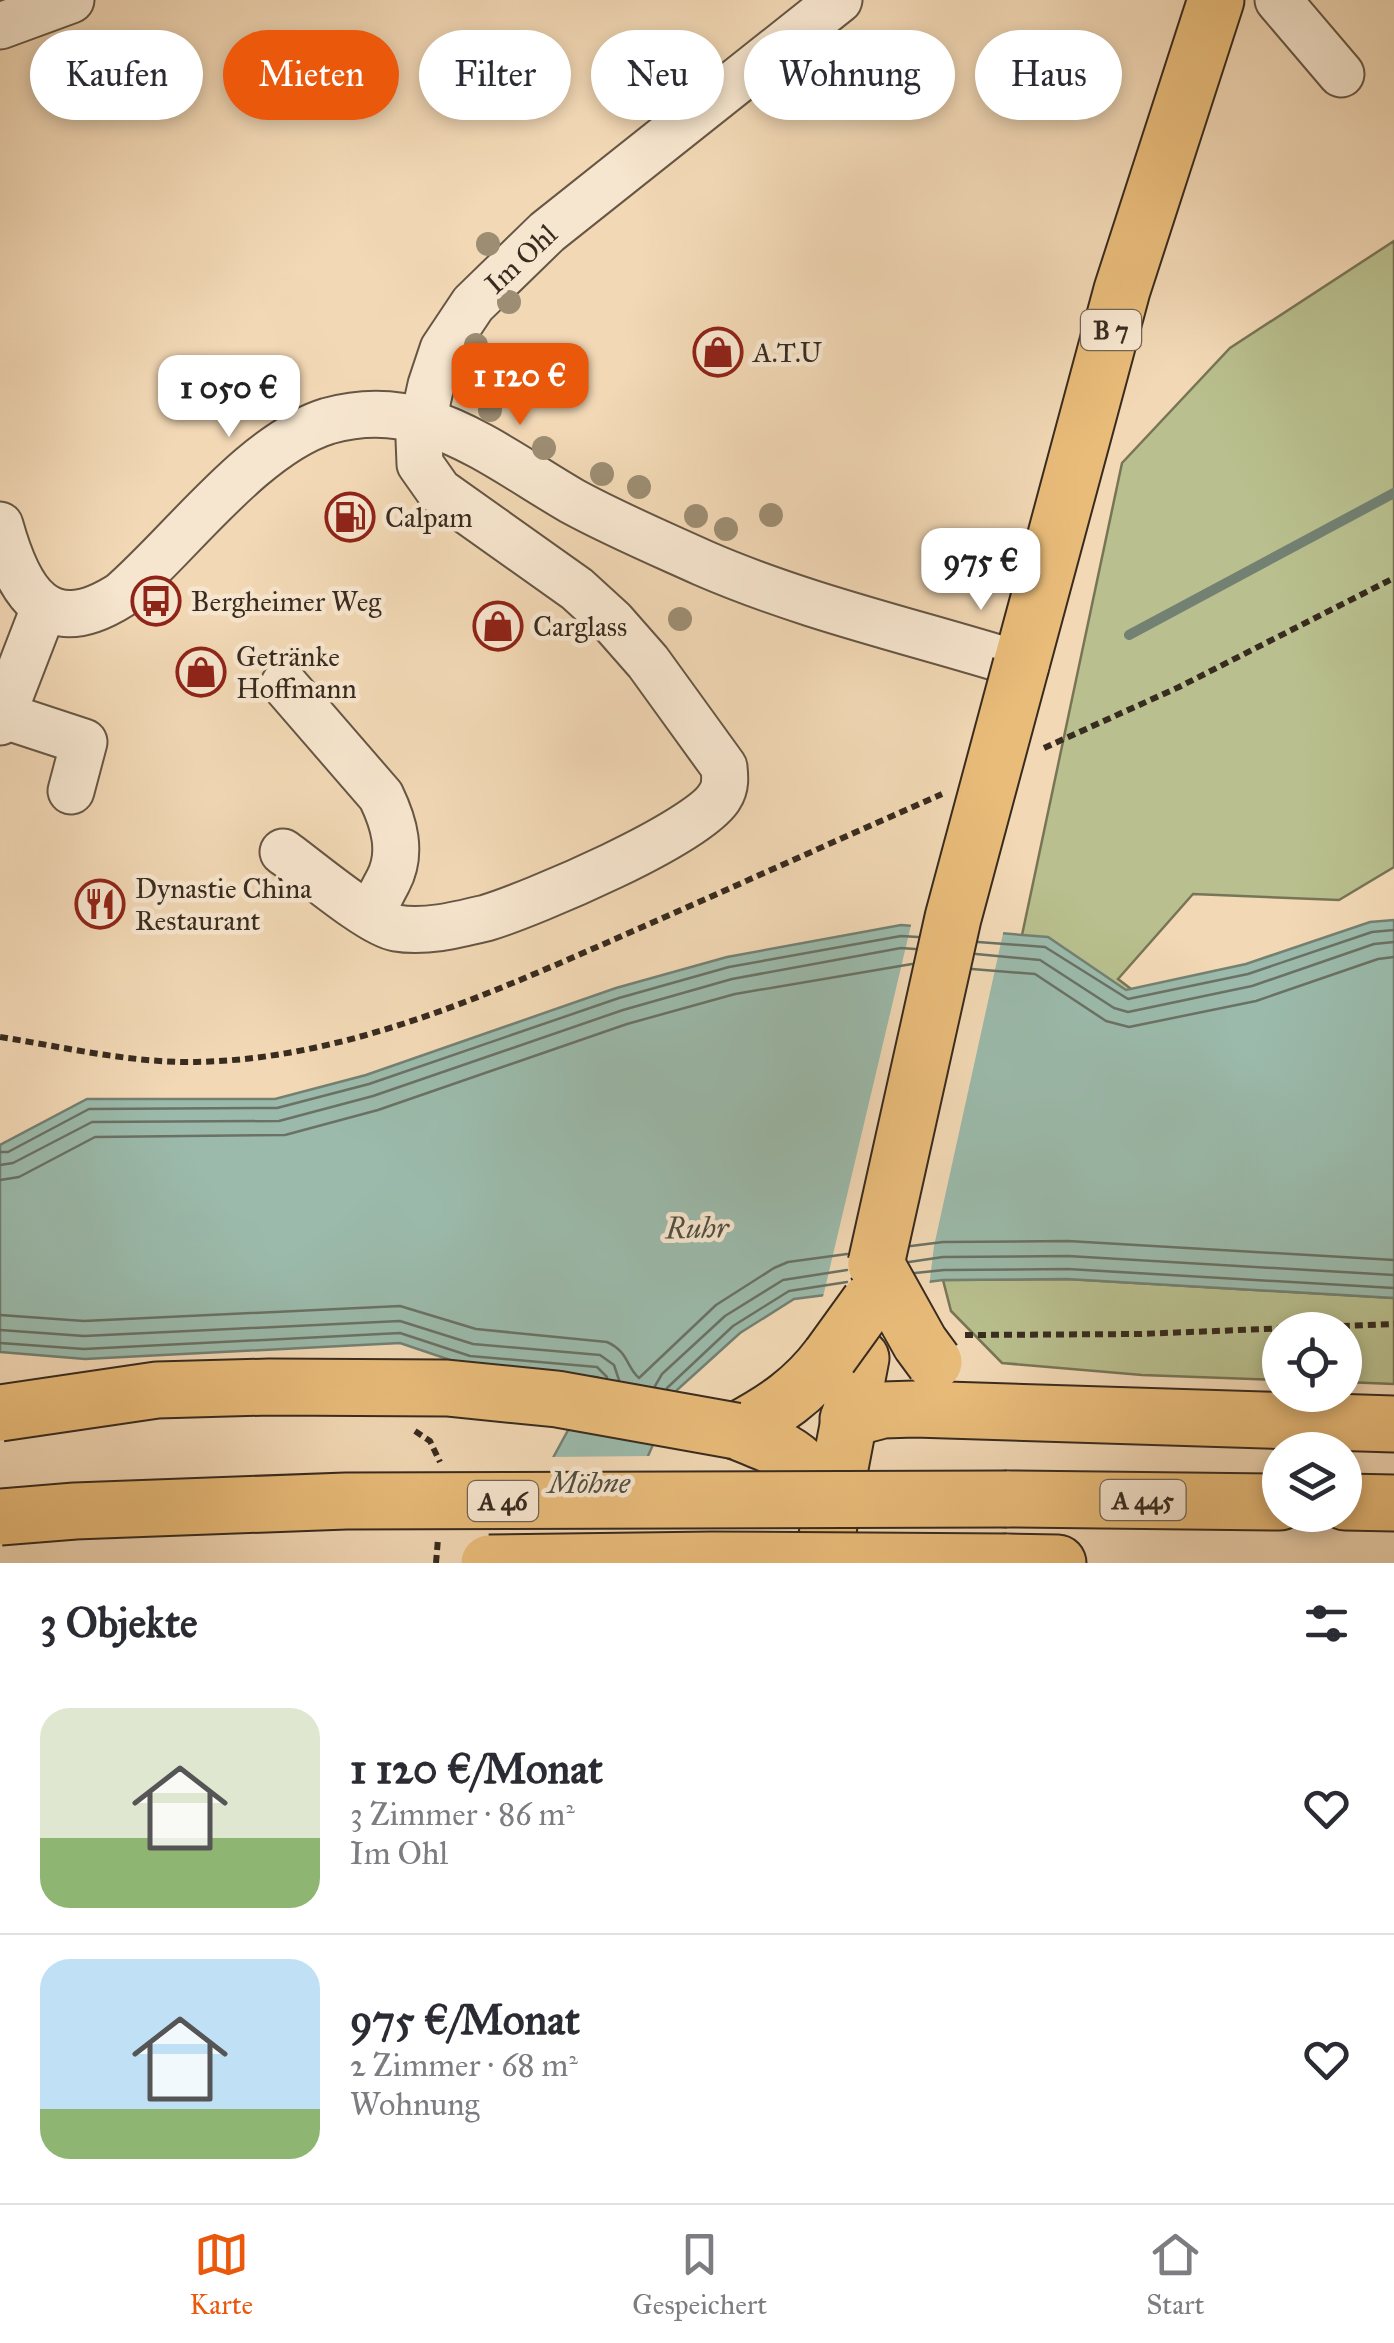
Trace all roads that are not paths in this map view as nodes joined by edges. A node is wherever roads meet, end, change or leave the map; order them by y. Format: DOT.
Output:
graph roads {
  1 [pos="71,0"];
  2 [pos="840,0"];
  3 [pos="1216,0"];
  4 [pos="1278,0"];
  5 [pos="0,26"];
  6 [pos="1341,74"];
  7 [pos="424,421"];
  8 [pos="0,526"];
  9 [pos="44,608"];
  10 [pos="1021,665"];
  11 [pos="284,684"];
  12 [pos="1,718"];
  13 [pos="72,791"];
  14 [pos="284,852"];
  15 [pos="374,918"];
  16 [pos="872,1283"];
  17 [pos="846,1357"];
  18 [pos="0,1413"];
  19 [pos="1018,1414"];
  20 [pos="848,1419"];
  21 [pos="1394,1424"];
  22 [pos="762,1428"];
  23 [pos="1007,1499"];
  24 [pos="1262,1502"];
  25 [pos="1362,1502"];
  26 [pos="1394,1503"];
  27 [pos="0,1517"];
  28 [pos="825,1544"];
  29 [pos="489,1563"];
  30 [pos="1025,1563"];
  1 -- 5 [label="street"];
  2 -- 7 [label="street, Im Ohl"];
  3 -- 10 [label="main road, B 7"];
  4 -- 6 [label="street"];
  7 -- 9 [label="street"];
  7 -- 10 [label="street"];
  7 -- 15 [label="street, Im Ohl"];
  8 -- 9 [label="street"];
  9 -- 12 [label="street"];
  10 -- 16 [label="main road, B 7, bridge"];
  11 -- 15 [label="street"];
  12 -- 13 [label="street"];
  14 -- 15 [label="street"];
  16 -- 17 [label="main road, bridge"];
  16 -- 19 [label="main road, bridge"];
  17 -- 20 [label="main road"];
  17 -- 22 [label="main road"];
  18 -- 22 [label="main road, bridge"];
  19 -- 20 [label="main road"];
  19 -- 21 [label="main road"];
  20 -- 28 [label="main road"];
  22 -- 28 [label="main road"];
  23 -- 24 [label="main road, A 445"];
  23 -- 27 [label="main road, A 46, bridge"];
  25 -- 26 [label="main road"];
  29 -- 30 [label="main road, A 46, bridge"];
}
